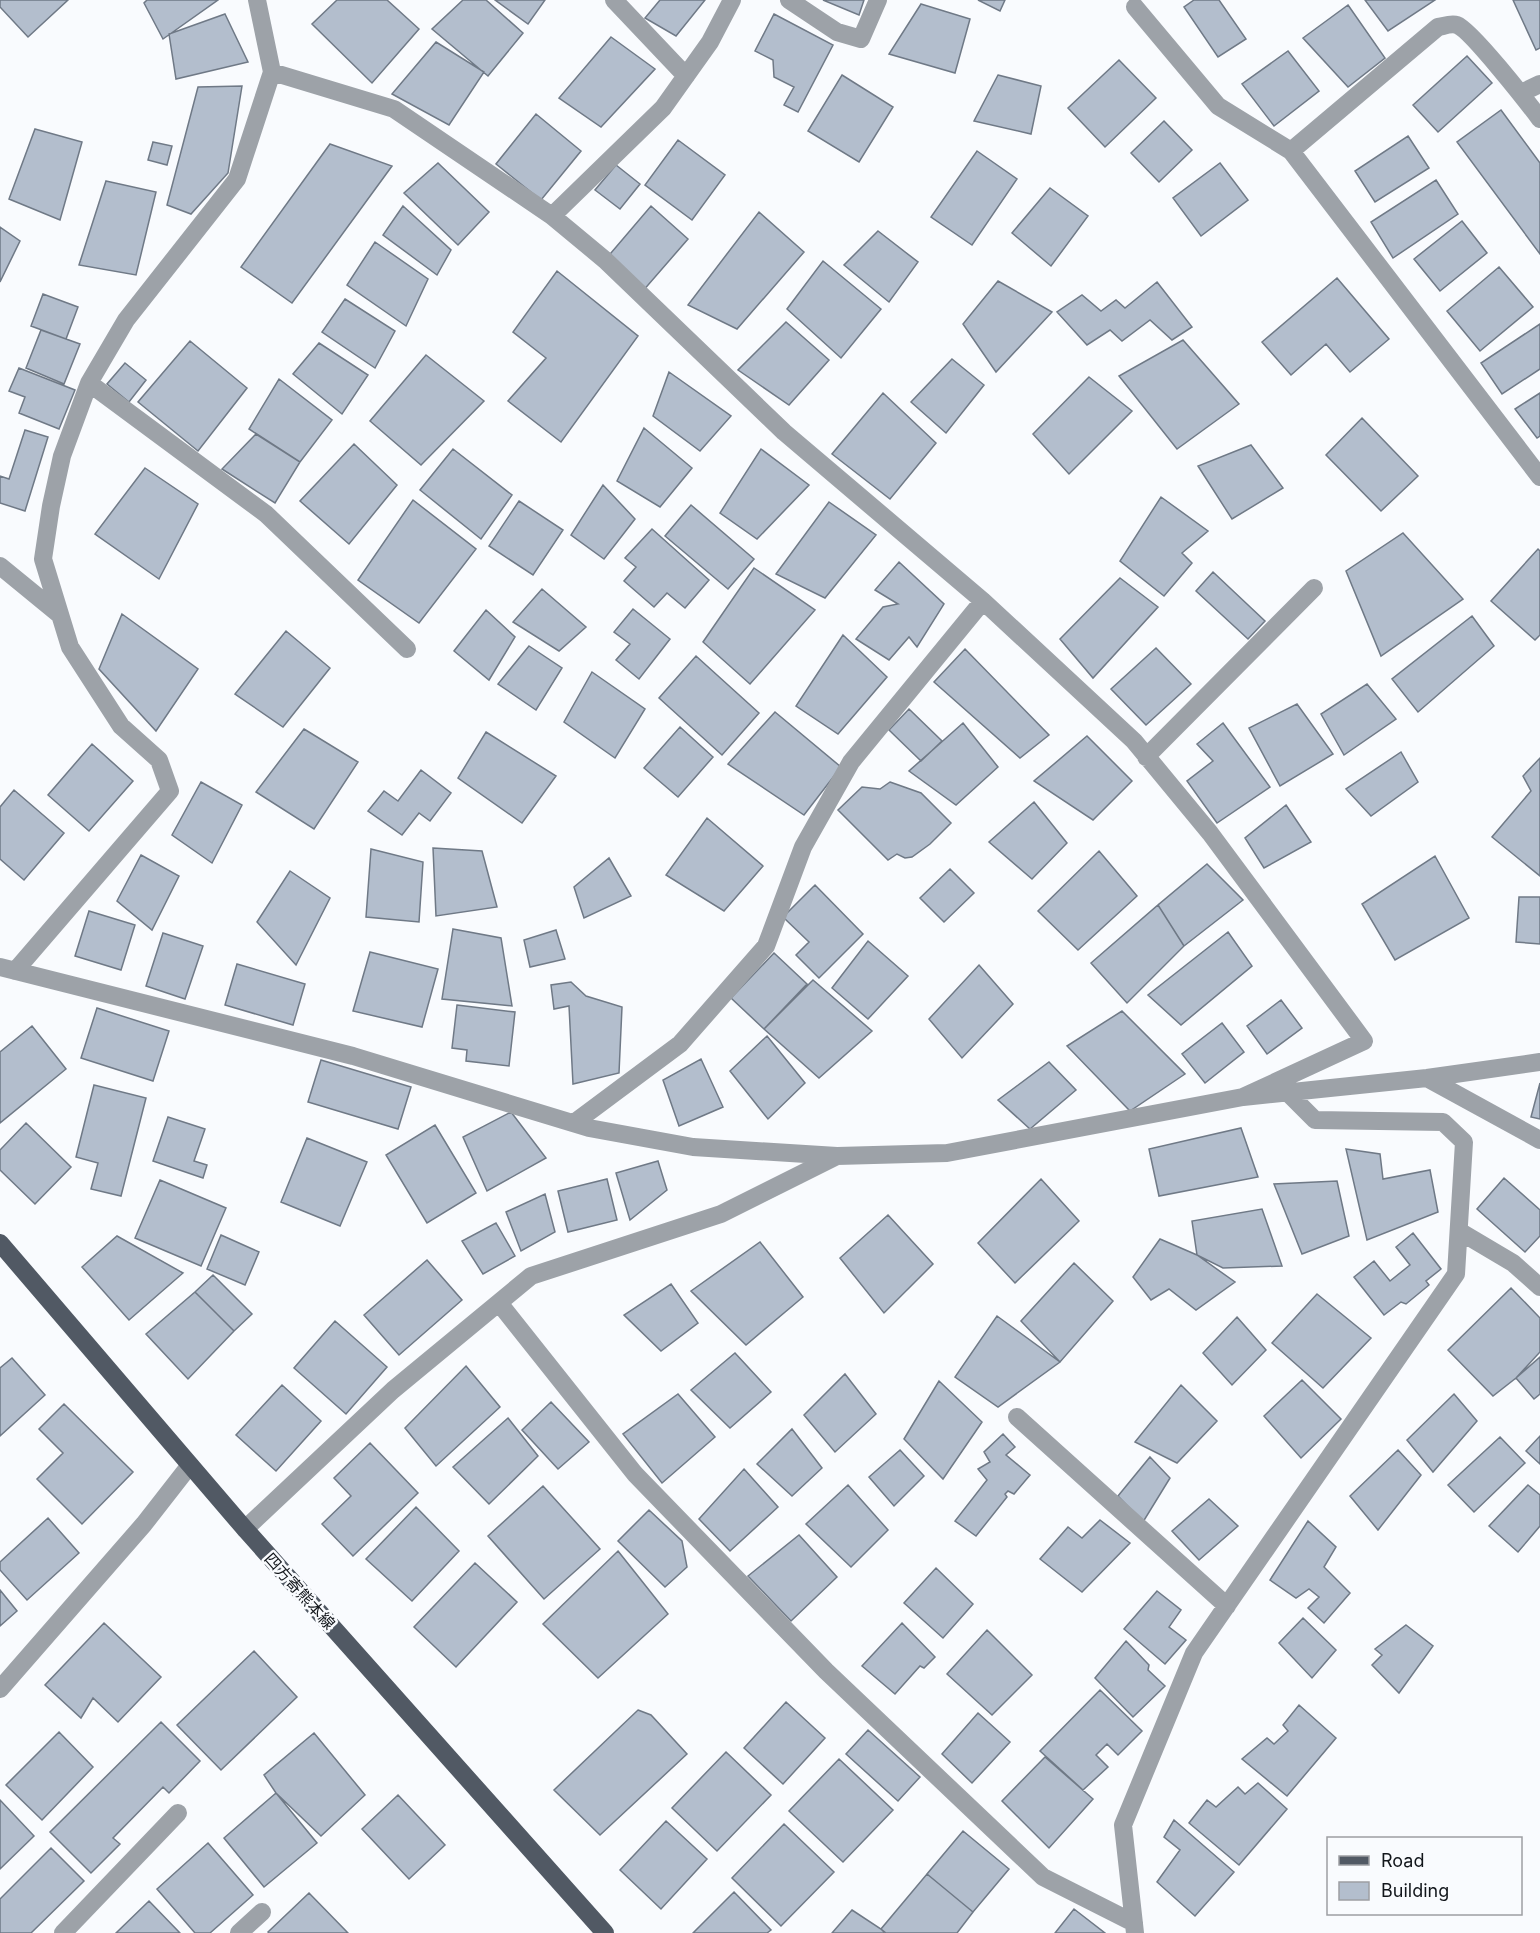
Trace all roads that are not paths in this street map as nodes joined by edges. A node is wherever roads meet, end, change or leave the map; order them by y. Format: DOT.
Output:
graph roads {
  1 [pos="257,0"];
  2 [pos="614,0"];
  3 [pos="732,0"];
  4 [pos="789,0"];
  5 [pos="878,0"];
  6 [pos="1135,7"];
  7 [pos="272,72"];
  8 [pos="686,76"];
  9 [pos="1540,84"];
  10 [pos="1521,93"];
  11 [pos="1540,119"];
  12 [pos="1291,151"];
  13 [pos="552,216"];
  14 [pos="89,383"];
  15 [pos="1540,477"];
  16 [pos="0,566"];
  17 [pos="1314,588"];
  18 [pos="983,601"];
  19 [pos="60,615"];
  20 [pos="407,649"];
  21 [pos="1146,757"];
  22 [pos="8,969"];
  23 [pos="1540,1062"];
  24 [pos="1427,1078"];
  25 [pos="1287,1092"];
  26 [pos="1243,1097"];
  27 [pos="574,1123"];
  28 [pos="1540,1140"];
  29 [pos="837,1156"];
  30 [pos="1459,1231"];
  31 [pos="0,1244"];
  32 [pos="1540,1287"];
  33 [pos="499,1303"];
  34 [pos="1017,1417"];
  35 [pos="190,1465"];
  36 [pos="245,1529"];
  37 [pos="1227,1606"];
  38 [pos="0,1689"];
  39 [pos="178,1813"];
  40 [pos="262,1912"];
  41 [pos="1135,1928"];
  42 [pos="63,1933"];
  43 [pos="239,1933"];
  44 [pos="605,1933"];
  1 -- 7 [label="street"];
  2 -- 8 [label="street"];
  3 -- 8 [label="street"];
  4 -- 5 [label="street"];
  6 -- 12 [label="street"];
  7 -- 13 [label="street"];
  7 -- 14 [label="street"];
  8 -- 13 [label="street"];
  9 -- 10 [label="street"];
  10 -- 11 [label="street"];
  10 -- 12 [label="street"];
  12 -- 15 [label="street"];
  13 -- 18 [label="street"];
  14 -- 19 [label="street"];
  14 -- 20 [label="street"];
  16 -- 19 [label="street"];
  17 -- 21 [label="street"];
  18 -- 21 [label="street"];
  18 -- 27 [label="street"];
  19 -- 22 [label="street"];
  21 -- 26 [label="street"];
  22 -- 27 [label="street"];
  23 -- 24 [label="street"];
  24 -- 25 [label="street"];
  24 -- 28 [label="street"];
  25 -- 26 [label="street"];
  25 -- 30 [label="street"];
  26 -- 29 [label="street"];
  27 -- 29 [label="street"];
  29 -- 33 [label="street"];
  30 -- 32 [label="street"];
  30 -- 37 [label="street"];
  31 -- 35 [label="main road, 四方寄熊本線"];
  33 -- 36 [label="street"];
  33 -- 41 [label="street"];
  34 -- 37 [label="street"];
  35 -- 36 [label="main road, 四方寄熊本線"];
  35 -- 38 [label="street"];
  36 -- 44 [label="main road, 四方寄熊本線"];
  37 -- 41 [label="street"];
  39 -- 42 [label="street"];
  40 -- 43 [label="street"];
}
